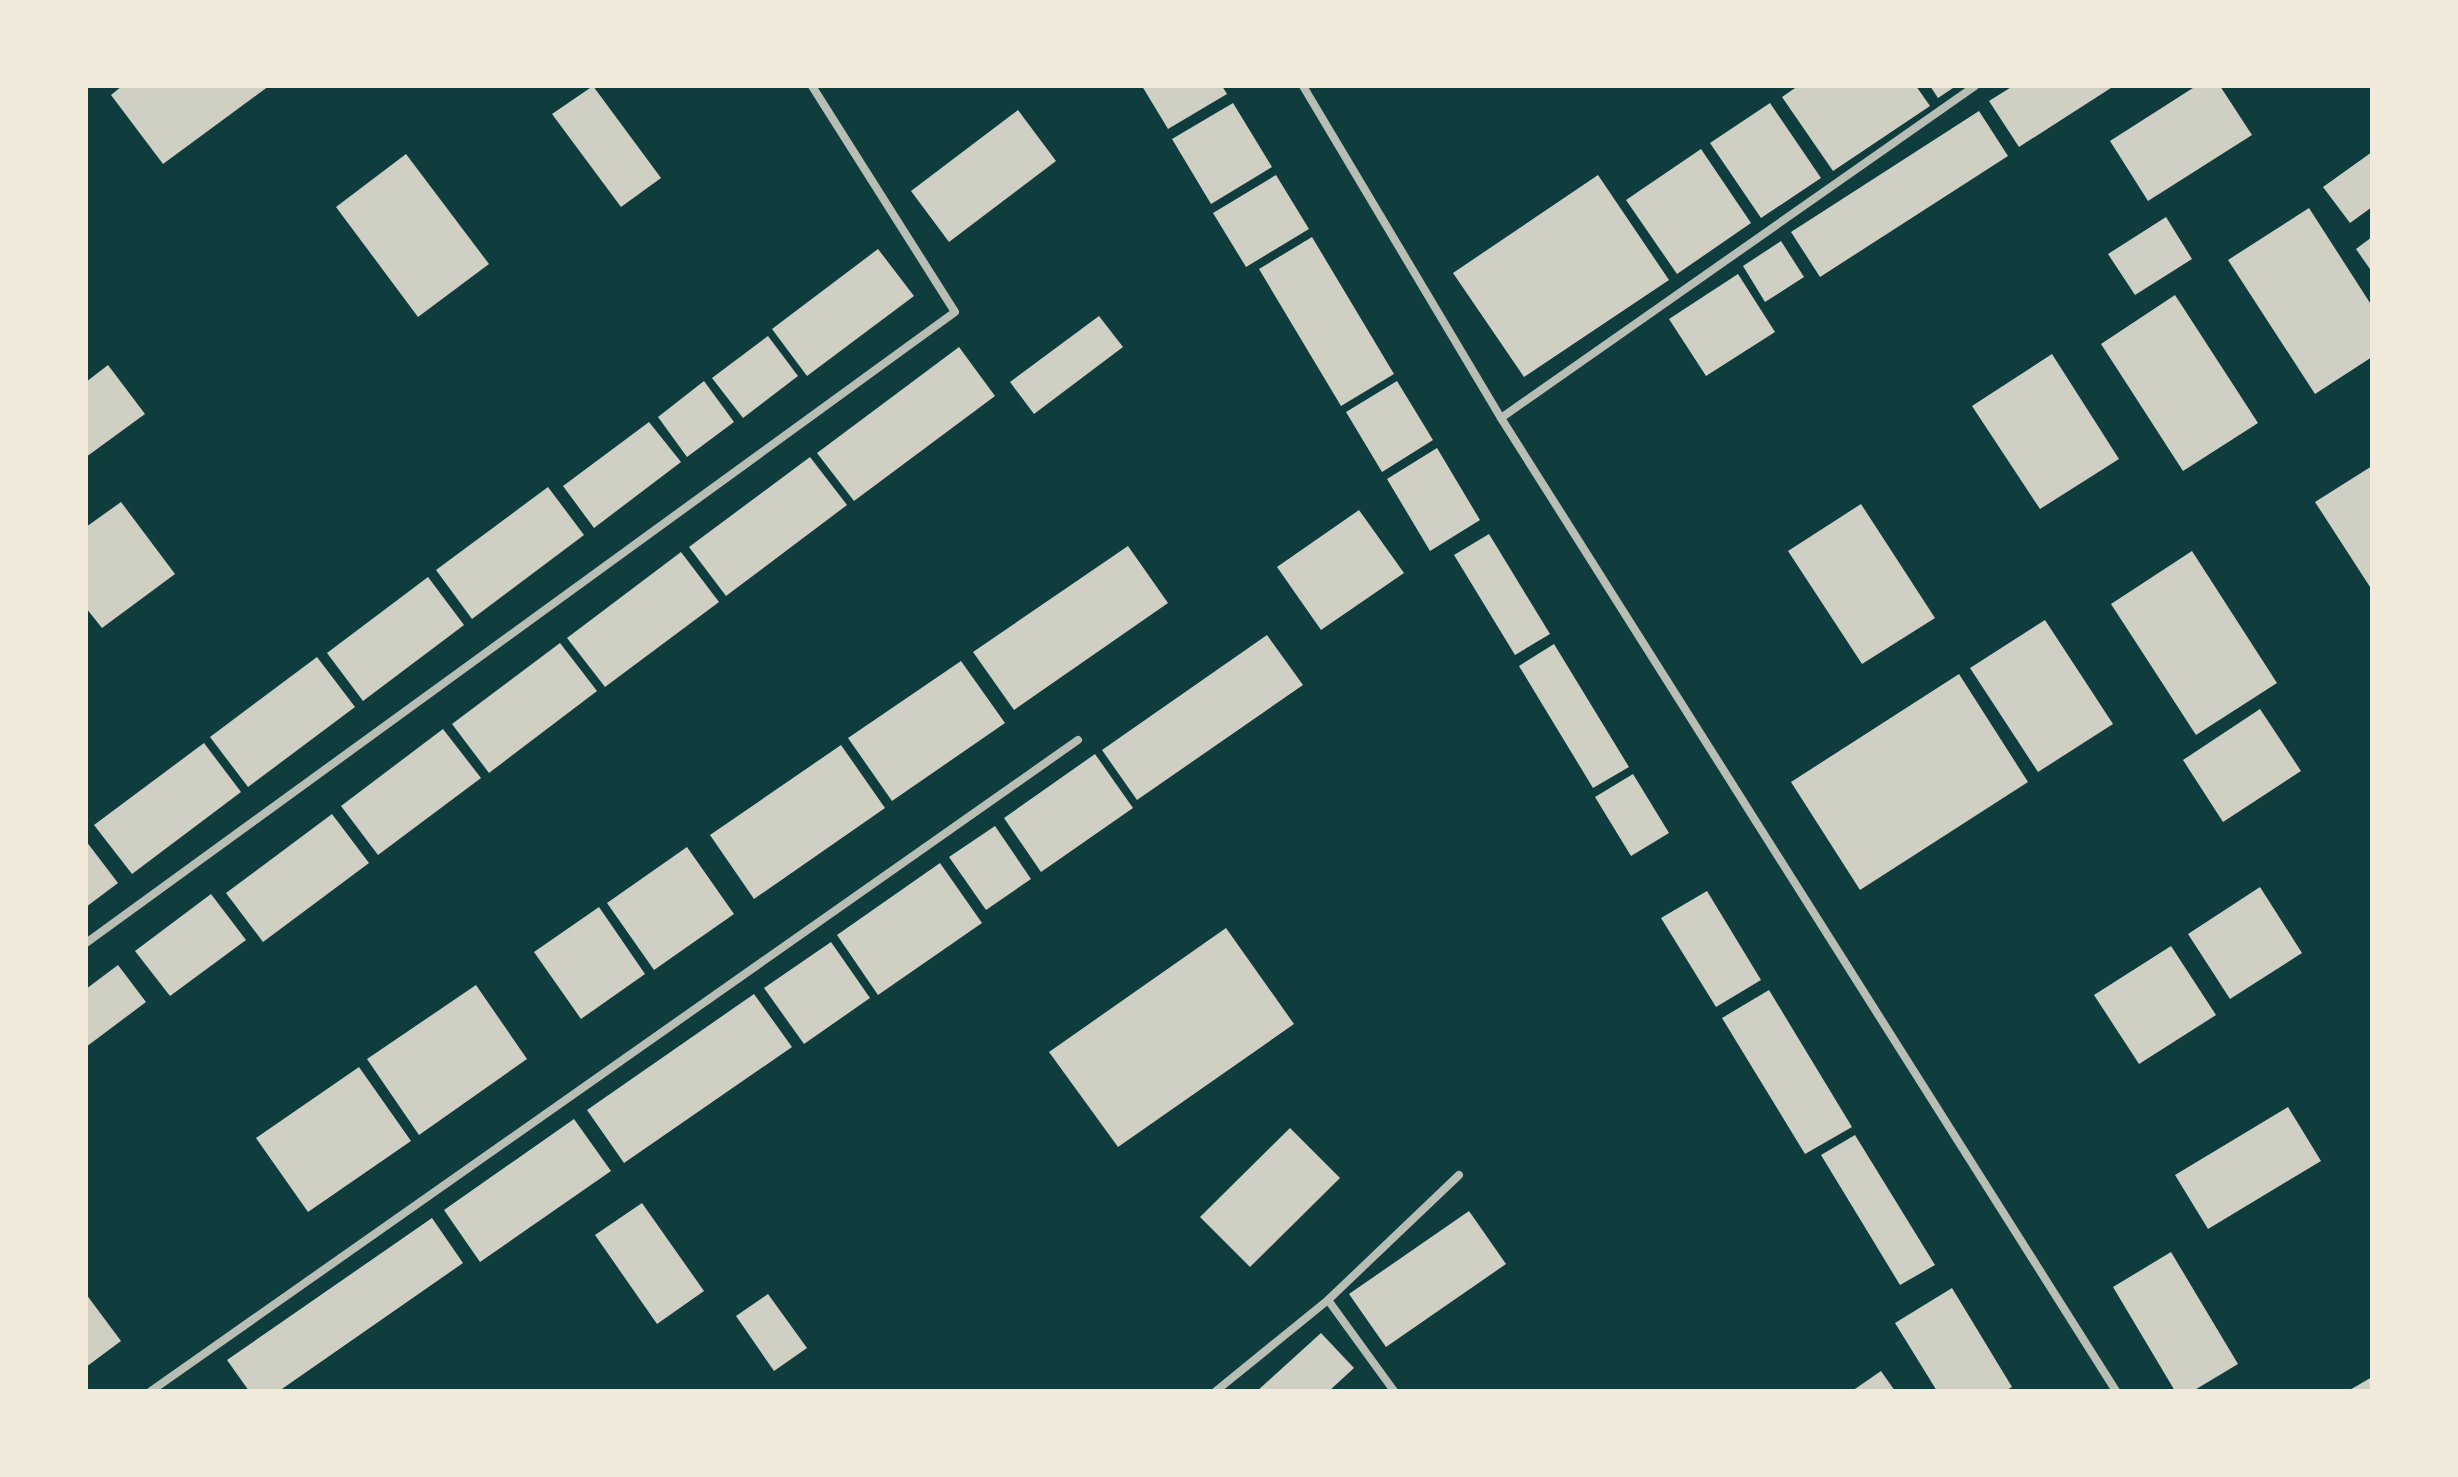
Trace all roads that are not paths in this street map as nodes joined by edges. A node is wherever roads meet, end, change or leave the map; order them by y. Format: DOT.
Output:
graph roads {
  1 [pos="812,86"];
  2 [pos="1303,86"];
  3 [pos="1975,86"];
  4 [pos="1501,418"];
  5 [pos="1078,740"];
  6 [pos="86,943"];
  7 [pos="1459,1175"];
  8 [pos="1328,1300"];
  9 [pos="151,1391"];
  10 [pos="1216,1391"];
  11 [pos="1394,1391"];
  12 [pos="2116,1391"];
  1 -- 6 [label="street"];
  2 -- 4 [label="street"];
  3 -- 4 [label="street"];
  4 -- 12 [label="street"];
  5 -- 9 [label="street"];
  7 -- 8 [label="street"];
  8 -- 10 [label="street"];
  8 -- 11 [label="street"];
}
